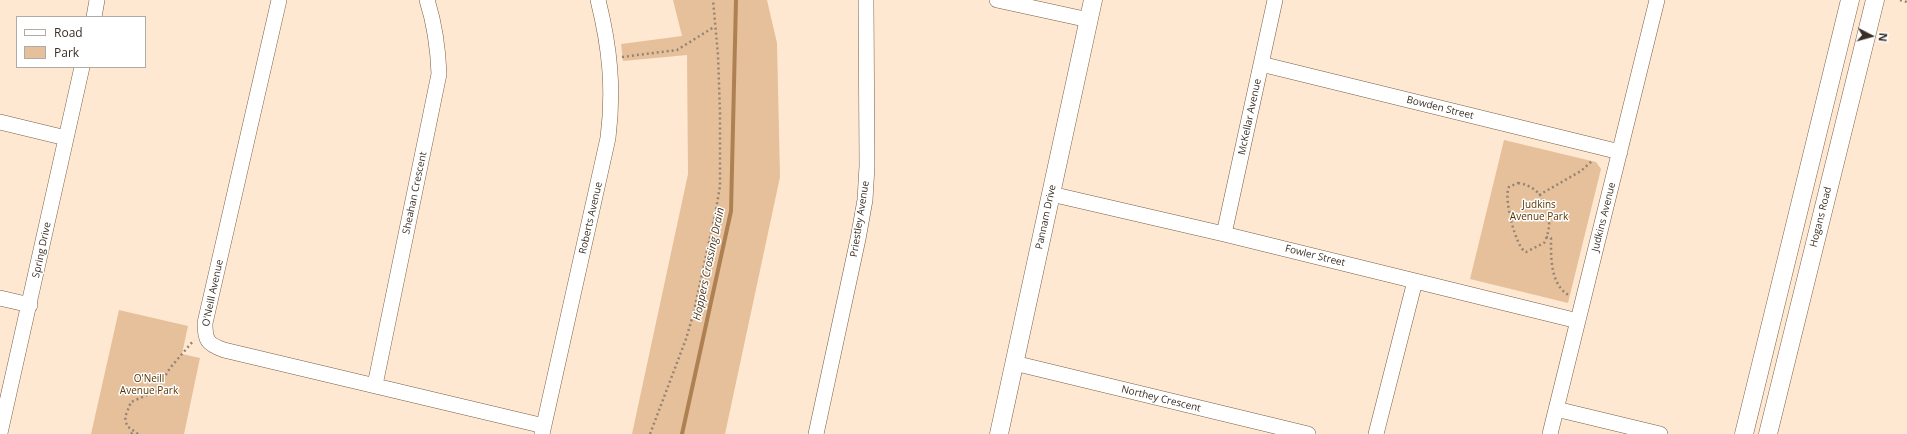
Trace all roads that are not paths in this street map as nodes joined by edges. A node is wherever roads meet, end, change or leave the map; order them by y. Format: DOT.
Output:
graph roads {
  1 [pos="97,0"];
  2 [pos="279,0"];
  3 [pos="427,0"];
  4 [pos="598,0"];
  5 [pos="866,0"];
  6 [pos="998,0"];
  7 [pos="1093,0"];
  8 [pos="1275,0"];
  9 [pos="1657,0"];
  10 [pos="1850,0"];
  11 [pos="1875,0"];
  12 [pos="94,16"];
  13 [pos="1089,20"];
  14 [pos="1261,64"];
  15 [pos="82,68"];
  16 [pos="0,122"];
  17 [pos="66,138"];
  18 [pos="1620,152"];
  19 [pos="1051,194"];
  20 [pos="1224,234"];
  21 [pos="1415,281"];
  22 [pos="0,298"];
  23 [pos="30,305"];
  24 [pos="1578,321"];
  25 [pos="1014,363"];
  26 [pos="375,385"];
  27 [pos="1556,409"];
  28 [pos="543,430"];
  29 [pos="0,433"];
  30 [pos="816,434"];
  31 [pos="999,434"];
  32 [pos="1308,434"];
  33 [pos="1376,434"];
  34 [pos="1550,434"];
  35 [pos="1660,434"];
  36 [pos="1744,434"];
  37 [pos="1768,434"];
  1 -- 12 [label="street"];
  2 -- 26 [label="street, O'Neill Avenue"];
  3 -- 26 [label="street, Sheahan Crescent"];
  4 -- 28 [label="street, Roberts Avenue"];
  5 -- 30 [label="street, Priestley Avenue"];
  6 -- 13 [label="street"];
  7 -- 13 [label="street, Pannam Drive"];
  8 -- 14 [label="street, McKellar Avenue"];
  9 -- 18 [label="street, Judkins Avenue"];
  10 -- 36 [label="street"];
  11 -- 37 [label="street, Hogans Road"];
  13 -- 19 [label="street, Pannam Drive"];
  14 -- 18 [label="street, Bowden Street"];
  14 -- 20 [label="street, McKellar Avenue"];
  15 -- 17 [label="street, Spring Drive"];
  16 -- 17 [label="street"];
  17 -- 23 [label="street, Spring Drive"];
  18 -- 24 [label="street, Judkins Avenue"];
  19 -- 20 [label="street, Fowler Street"];
  19 -- 25 [label="street, Pannam Drive"];
  20 -- 21 [label="street, Fowler Street"];
  21 -- 24 [label="street, Fowler Street"];
  21 -- 33 [label="street"];
  22 -- 23 [label="street"];
  23 -- 29 [label="street, Spring Drive"];
  24 -- 27 [label="street, Judkins Avenue"];
  25 -- 31 [label="street, Pannam Drive"];
  25 -- 32 [label="street, Northey Crescent"];
  26 -- 28 [label="street, O'Neill Avenue"];
  27 -- 34 [label="street, Judkins Avenue"];
  27 -- 35 [label="street"];
}
